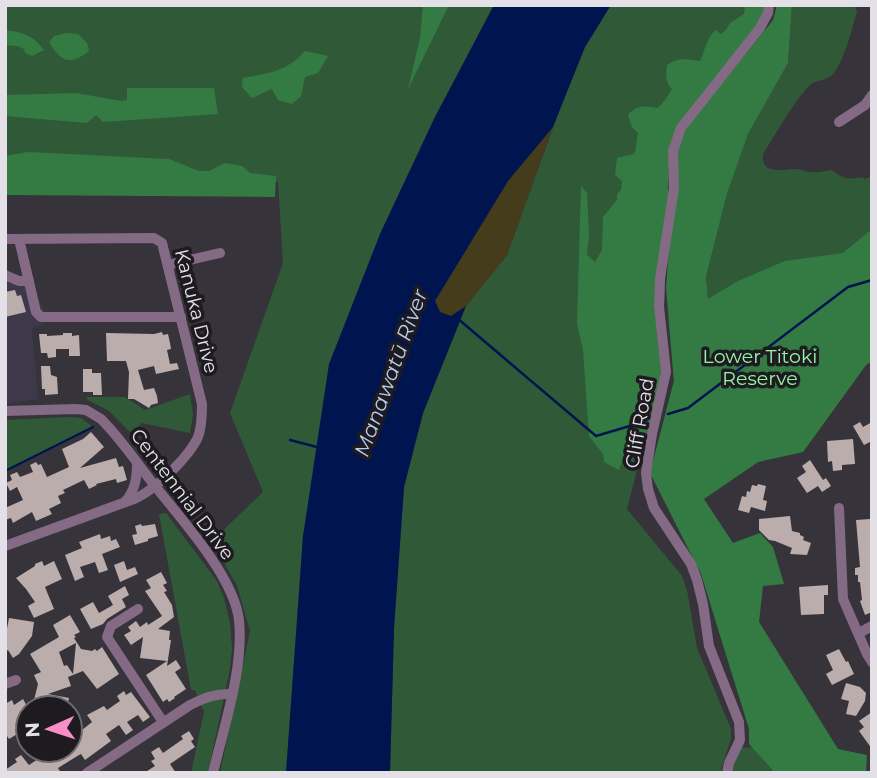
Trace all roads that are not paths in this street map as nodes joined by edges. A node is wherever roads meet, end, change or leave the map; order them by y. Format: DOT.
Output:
graph roads {
  1 [pos="769,5"];
  2 [pos="872,94"];
  3 [pos="839,122"];
  4 [pos="5,239"];
  5 [pos="19,239"];
  6 [pos="220,253"];
  7 [pos="168,265"];
  8 [pos="5,275"];
  9 [pos="29,281"];
  10 [pos="181,317"];
  11 [pos="5,411"];
  12 [pos="137,463"];
  13 [pos="155,486"];
  14 [pos="124,503"];
  15 [pos="839,508"];
  16 [pos="5,546"];
  17 [pos="138,610"];
  18 [pos="872,626"];
  19 [pos="859,633"];
  20 [pos="872,662"];
  21 [pos="232,694"];
  22 [pos="163,722"];
  23 [pos="88,773"];
  24 [pos="213,773"];
  25 [pos="727,773"];
  1 -- 25 [label="street, Cliff Road"];
  2 -- 3 [label="street"];
  4 -- 5 [label="street, Kanuka Drive"];
  5 -- 7 [label="street, Kanuka Drive"];
  5 -- 9 [label="street"];
  6 -- 7 [label="street"];
  7 -- 10 [label="street, Kanuka Drive"];
  8 -- 9 [label="street"];
  9 -- 10 [label="street"];
  10 -- 13 [label="street, Kanuka Drive"];
  11 -- 12 [label="street, Centennial Drive"];
  12 -- 13 [label="street, Centennial Drive"];
  12 -- 14 [label="street"];
  13 -- 14 [label="street, Kanuka Drive"];
  13 -- 21 [label="street, Centennial Drive"];
  14 -- 16 [label="street, Kanuka Drive"];
  15 -- 19 [label="street"];
  17 -- 22 [label="street"];
  18 -- 19 [label="street"];
  19 -- 20 [label="street"];
  21 -- 22 [label="street"];
  21 -- 24 [label="street, Centennial Drive"];
  22 -- 23 [label="street"];
}
